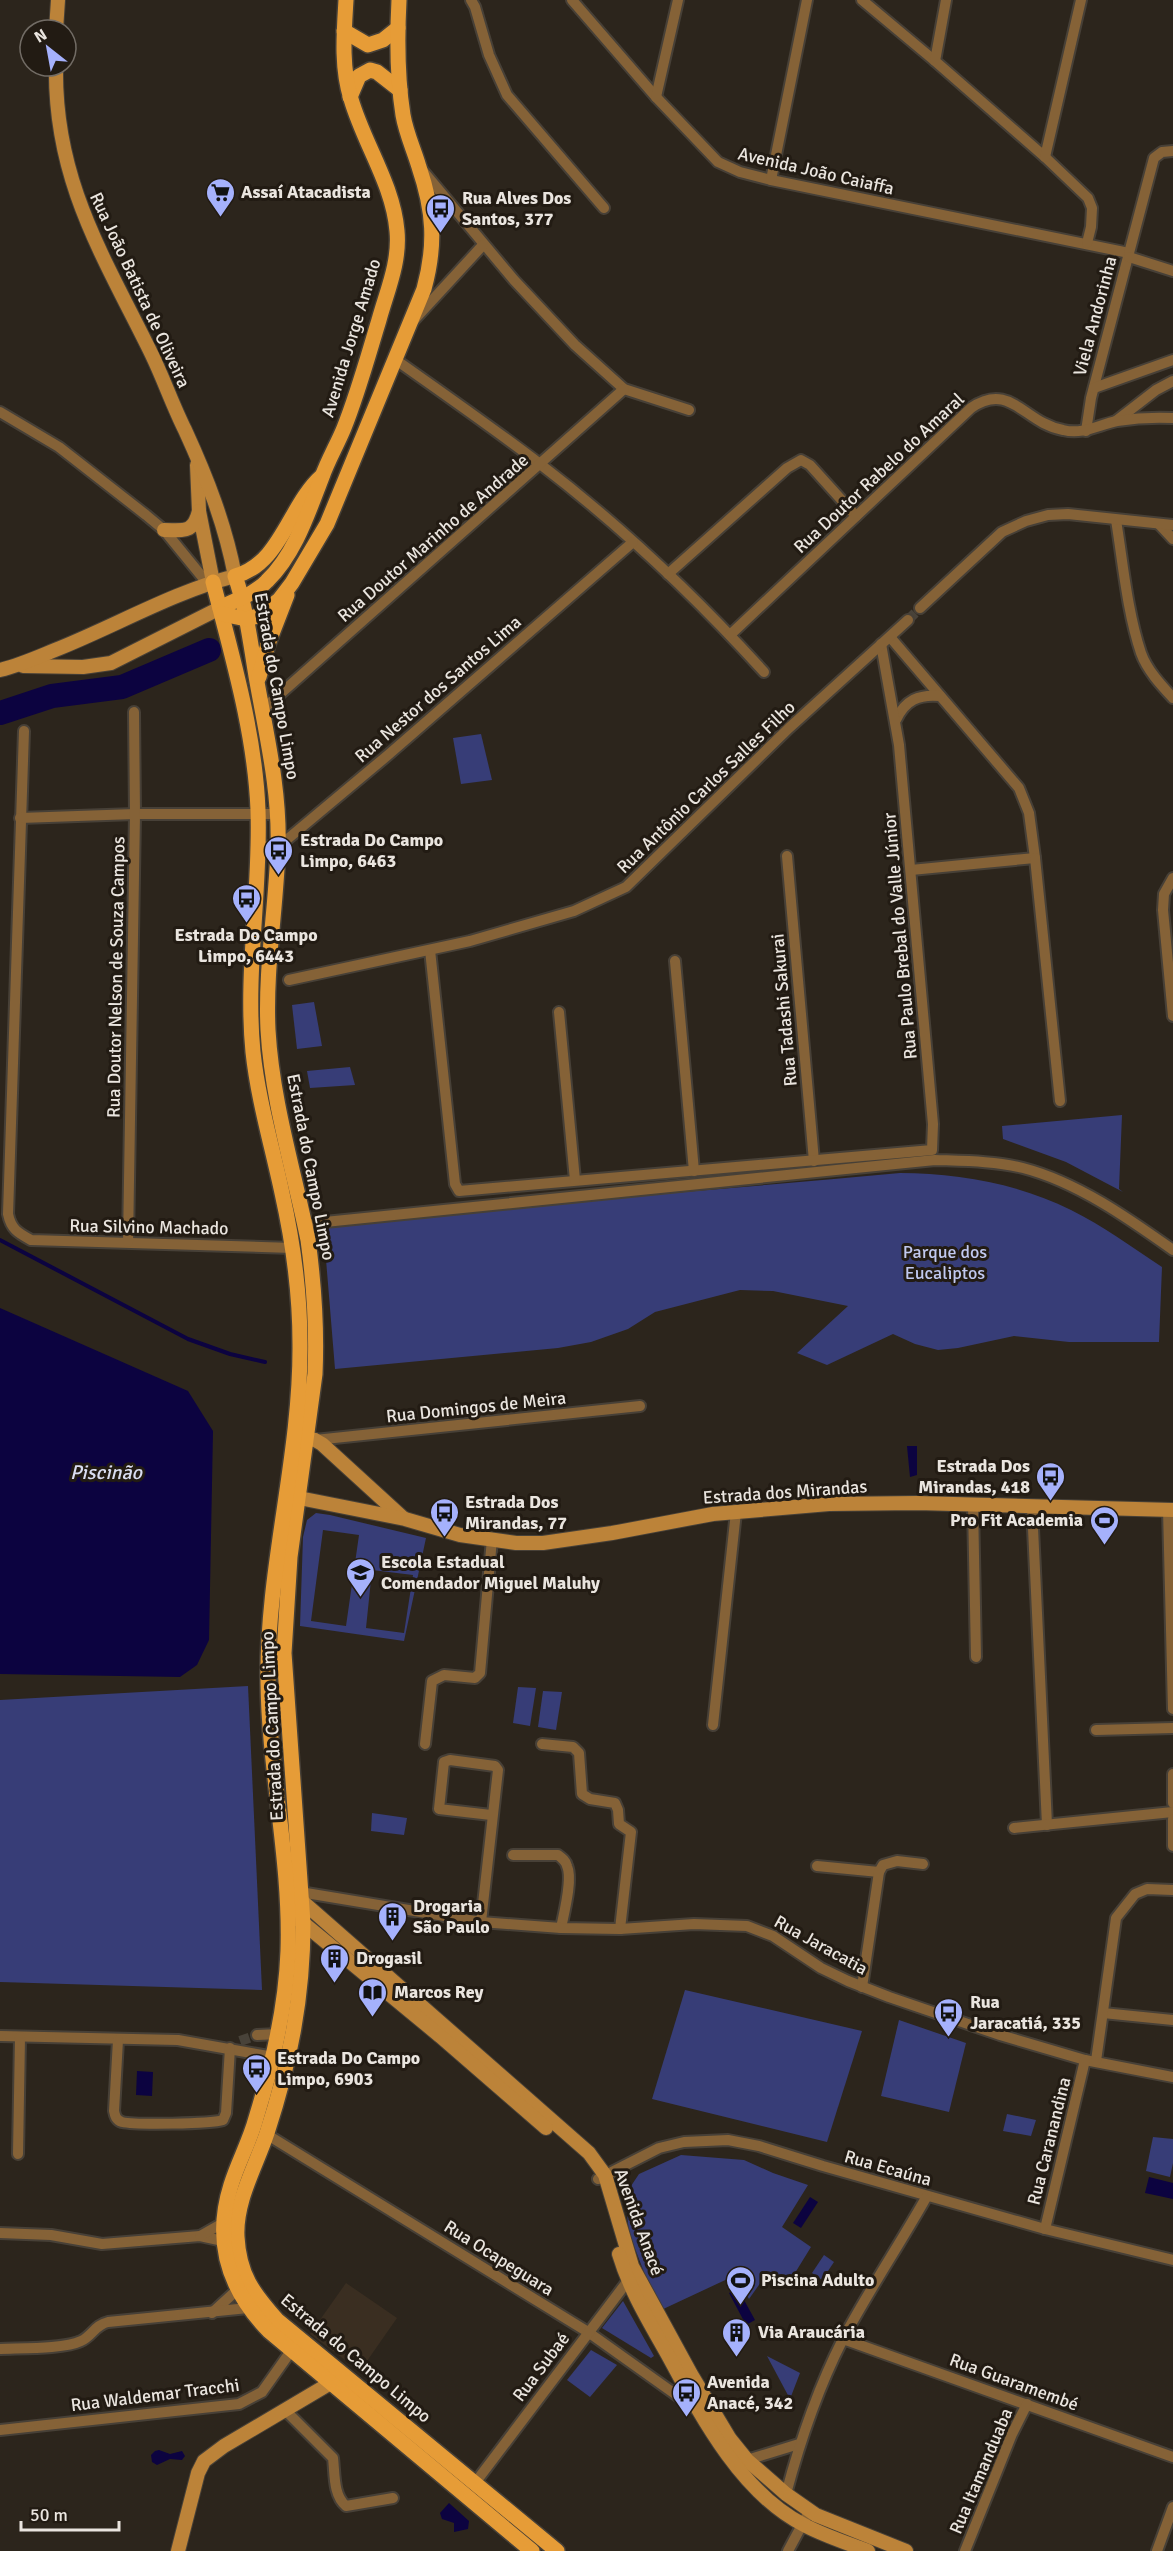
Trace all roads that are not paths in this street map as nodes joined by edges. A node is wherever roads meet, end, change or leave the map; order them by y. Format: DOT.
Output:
graph roads {
  1 [pos="58,0"];
  2 [pos="346,0"];
  3 [pos="399,0"];
  4 [pos="471,0"];
  5 [pos="573,0"];
  6 [pos="678,0"];
  7 [pos="807,0"];
  8 [pos="862,0"];
  9 [pos="946,0"];
  10 [pos="1081,0"];
  11 [pos="57,18"];
  12 [pos="398,28"];
  13 [pos="344,31"];
  14 [pos="935,61"];
  15 [pos="57,78"];
  16 [pos="400,90"];
  17 [pos="350,97"];
  18 [pos="656,97"];
  19 [pos="1173,151"];
  20 [pos="1045,157"];
  21 [pos="419,167"];
  22 [pos="771,180"];
  23 [pos="603,208"];
  24 [pos="1087,243"];
  25 [pos="483,245"];
  26 [pos="1129,255"];
  27 [pos="1173,271"];
  28 [pos="410,325"];
  29 [pos="396,360"];
  30 [pos="1173,360"];
  31 [pos="1173,381"];
  32 [pos="1094,388"];
  33 [pos="624,389"];
  34 [pos="689,410"];
  35 [pos="0,412"];
  36 [pos="1173,418"];
  37 [pos="1116,421"];
  38 [pos="1086,431"];
  39 [pos="196,454"];
  40 [pos="541,465"];
  41 [pos="322,476"];
  42 [pos="199,511"];
  43 [pos="856,516"];
  44 [pos="1116,520"];
  45 [pos="1159,524"];
  46 [pos="1173,525"];
  47 [pos="164,530"];
  48 [pos="1173,539"];
  49 [pos="633,542"];
  50 [pos="668,574"];
  51 [pos="235,576"];
  52 [pos="211,583"];
  53 [pos="292,583"];
  54 [pos="242,596"];
  55 [pos="920,608"];
  56 [pos="221,611"];
  57 [pos="246,619"];
  58 [pos="908,620"];
  59 [pos="730,634"];
  60 [pos="79,641"];
  61 [pos="886,641"];
  62 [pos="17,666"];
  63 [pos="83,667"];
  64 [pos="0,670"];
  65 [pos="764,672"];
  66 [pos="257,683"];
  67 [pos="940,696"];
  68 [pos="1173,698"];
  69 [pos="262,710"];
  70 [pos="134,712"];
  71 [pos="896,720"];
  72 [pos="24,731"];
  73 [pos="135,814"];
  74 [pos="258,814"];
  75 [pos="278,814"];
  76 [pos="20,818"];
  77 [pos="258,846"];
  78 [pos="278,847"];
  79 [pos="787,856"];
  80 [pos="1035,858"];
  81 [pos="911,870"];
  82 [pos="1173,878"];
  83 [pos="1164,935"];
  84 [pos="1173,944"];
  85 [pos="430,950"];
  86 [pos="675,961"];
  87 [pos="289,980"];
  88 [pos="559,1012"];
  89 [pos="1173,1016"];
  90 [pos="1060,1101"];
  91 [pos="814,1161"];
  92 [pos="694,1171"];
  93 [pos="575,1180"];
  94 [pos="315,1223"];
  95 [pos="128,1242"];
  96 [pos="293,1248"];
  97 [pos="1173,1250"];
  98 [pos="640,1406"];
  99 [pos="305,1438"];
  100 [pos="292,1497"];
  101 [pos="973,1505"];
  102 [pos="1032,1507"];
  103 [pos="1171,1510"];
  104 [pos="736,1512"];
  105 [pos="405,1519"];
  106 [pos="492,1539"];
  107 [pos="976,1657"];
  108 [pos="1173,1709"];
  109 [pos="713,1725"];
  110 [pos="1173,1728"];
  111 [pos="1096,1730"];
  112 [pos="425,1744"];
  113 [pos="542,1744"];
  114 [pos="1173,1774"];
  115 [pos="1173,1803"];
  116 [pos="1173,1812"];
  117 [pos="491,1815"];
  118 [pos="1173,1819"];
  119 [pos="1047,1825"];
  120 [pos="1014,1828"];
  121 [pos="1173,1846"];
  122 [pos="513,1855"];
  123 [pos="923,1864"];
  124 [pos="817,1866"];
  125 [pos="879,1872"];
  126 [pos="1173,1890"];
  127 [pos="296,1893"];
  128 [pos="289,1911"];
  129 [pos="481,1922"];
  130 [pos="303,1923"];
  131 [pos="561,1928"];
  132 [pos="620,1929"];
  133 [pos="862,1987"];
  134 [pos="1103,2013"];
  135 [pos="1173,2020"];
  136 [pos="257,2034"];
  137 [pos="279,2034"];
  138 [pos="0,2036"];
  139 [pos="20,2037"];
  140 [pos="118,2040"];
  141 [pos="240,2041"];
  142 [pos="230,2048"];
  143 [pos="274,2057"];
  144 [pos="1091,2060"];
  145 [pos="1173,2077"];
  146 [pos="266,2134"];
  147 [pos="567,2140"];
  148 [pos="18,2154"];
  149 [pos="601,2177"];
  150 [pos="927,2196"];
  151 [pos="223,2223"];
  152 [pos="1045,2229"];
  153 [pos="0,2233"];
  154 [pos="200,2236"];
  155 [pos="223,2241"];
  156 [pos="1173,2260"];
  157 [pos="631,2275"];
  158 [pos="237,2290"];
  159 [pos="248,2308"];
  160 [pos="211,2313"];
  161 [pos="588,2332"];
  162 [pos="843,2338"];
  163 [pos="0,2349"];
  164 [pos="291,2350"];
  165 [pos="337,2379"];
  166 [pos="1027,2404"];
  167 [pos="704,2408"];
  168 [pos="285,2410"];
  169 [pos="0,2430"];
  170 [pos="799,2444"];
  171 [pos="1173,2457"];
  172 [pos="747,2460"];
  173 [pos="475,2482"];
  174 [pos="786,2494"];
  175 [pos="393,2498"];
  176 [pos="1173,2508"];
  177 [pos="810,2511"];
  178 [pos="803,2524"];
  179 [pos="178,2551"];
  180 [pos="532,2551"];
  181 [pos="557,2551"];
  182 [pos="788,2551"];
  183 [pos="868,2551"];
  184 [pos="906,2551"];
  185 [pos="965,2551"];
  186 [pos="1157,2551"];
  1 -- 11 [label="street"];
  2 -- 13 [label="main road, Avenida Jorge Amado"];
  3 -- 12 [label="main road"];
  4 -- 23 [label="street"];
  5 -- 18 [label="street, Avenida João Caiaffa"];
  6 -- 18 [label="street"];
  7 -- 22 [label="street"];
  8 -- 14 [label="street"];
  9 -- 14 [label="street"];
  10 -- 20 [label="street"];
  12 -- 13 [label="main road"];
  12 -- 16 [label="main road"];
  13 -- 17 [label="main road, Avenida Jorge Amado"];
  14 -- 20 [label="street"];
  15 -- 39 [label="street, Rua João Batista de Oliveira"];
  16 -- 17 [label="main road"];
  16 -- 21 [label="main road"];
  17 -- 41 [label="main road, Avenida Jorge Amado"];
  18 -- 22 [label="street, Avenida João Caiaffa"];
  19 -- 26 [label="street"];
  20 -- 24 [label="street"];
  21 -- 25 [label="street"];
  21 -- 28 [label="main road"];
  22 -- 24 [label="street, Avenida João Caiaffa"];
  24 -- 26 [label="street, Viela Andorinha"];
  25 -- 28 [label="street"];
  25 -- 33 [label="street"];
  26 -- 27 [label="street"];
  26 -- 32 [label="street, Viela Andorinha"];
  28 -- 29 [label="main road"];
  29 -- 40 [label="street"];
  29 -- 53 [label="main road"];
  30 -- 32 [label="street"];
  31 -- 37 [label="street"];
  32 -- 38 [label="street, Viela Andorinha"];
  33 -- 34 [label="street"];
  33 -- 40 [label="street, Rua Doutor Marinho de Andrade"];
  35 -- 47 [label="street"];
  36 -- 37 [label="street, Rua Doutor Rabelo do Amaral"];
  37 -- 38 [label="street, Rua Doutor Rabelo do Amaral"];
  38 -- 43 [label="street, Rua Doutor Rabelo do Amaral"];
  39 -- 42 [label="street, Rua João Batista de Oliveira"];
  39 -- 51 [label="street, Rua João Batista de Oliveira"];
  40 -- 49 [label="street"];
  40 -- 69 [label="street, Rua Doutor Marinho de Andrade"];
  41 -- 51 [label="main road"];
  41 -- 54 [label="main road"];
  42 -- 47 [label="street"];
  42 -- 52 [label="street, Rua João Batista de Oliveira"];
  43 -- 50 [label="street"];
  43 -- 59 [label="street, Rua Doutor Rabelo do Amaral"];
  44 -- 45 [label="street"];
  44 -- 55 [label="street"];
  44 -- 68 [label="street"];
  45 -- 46 [label="street"];
  45 -- 48 [label="street"];
  47 -- 52 [label="street"];
  49 -- 50 [label="street"];
  49 -- 78 [label="street, Rua Nestor dos Santos Lima"];
  50 -- 59 [label="street"];
  51 -- 52 [label="street"];
  51 -- 54 [label="main road, Estrada do Campo Limpo"];
  52 -- 56 [label="main road, Estrada do Campo Limpo"];
  52 -- 60 [label="street"];
  53 -- 57 [label="main road"];
  53 -- 66 [label="main road"];
  54 -- 56 [label="main road"];
  54 -- 57 [label="main road, Estrada do Campo Limpo"];
  56 -- 57 [label="main road"];
  56 -- 63 [label="street"];
  56 -- 74 [label="main road, Estrada do Campo Limpo"];
  57 -- 66 [label="main road, Estrada do Campo Limpo"];
  58 -- 61 [label="street, Rua Antônio Carlos Salles Filho"];
  59 -- 65 [label="street"];
  60 -- 62 [label="street"];
  60 -- 63 [label="street"];
  61 -- 67 [label="street"];
  61 -- 71 [label="street, Rua Paulo Brebal do Valle Júnior"];
  61 -- 85 [label="street, Rua Antônio Carlos Salles Filho"];
  62 -- 63 [label="street"];
  62 -- 64 [label="street"];
  66 -- 69 [label="main road, Estrada do Campo Limpo"];
  67 -- 71 [label="street"];
  67 -- 80 [label="street"];
  69 -- 75 [label="main road, Estrada do Campo Limpo"];
  70 -- 73 [label="street, Rua Doutor Nelson de Souza Campos"];
  71 -- 81 [label="street, Rua Paulo Brebal do Valle Júnior"];
  72 -- 76 [label="street"];
  73 -- 74 [label="street"];
  73 -- 76 [label="street"];
  73 -- 95 [label="street, Rua Doutor Nelson de Souza Campos"];
  74 -- 75 [label="street"];
  74 -- 77 [label="main road, Estrada do Campo Limpo"];
  75 -- 78 [label="main road, Estrada do Campo Limpo"];
  76 -- 95 [label="street, Rua Silvino Machado"];
  77 -- 78 [label="street"];
  77 -- 96 [label="main road, Estrada do Campo Limpo"];
  78 -- 99 [label="main road, Estrada do Campo Limpo"];
  79 -- 91 [label="street, Rua Tadashi Sakurai"];
  80 -- 81 [label="street"];
  80 -- 90 [label="street"];
  81 -- 91 [label="street, Rua Paulo Brebal do Valle Júnior"];
  82 -- 83 [label="street"];
  83 -- 84 [label="street"];
  83 -- 89 [label="street"];
  85 -- 87 [label="street, Rua Antônio Carlos Salles Filho"];
  85 -- 93 [label="street"];
  86 -- 92 [label="street"];
  88 -- 93 [label="street"];
  91 -- 92 [label="street"];
  92 -- 93 [label="street"];
  94 -- 97 [label="street"];
  95 -- 96 [label="street, Rua Silvino Machado"];
  96 -- 99 [label="main road, Estrada do Campo Limpo"];
  98 -- 99 [label="street, Rua Domingos de Meira"];
  99 -- 100 [label="main road, Estrada do Campo Limpo"];
  99 -- 105 [label="street, Estrada dos Mirandas"];
  100 -- 105 [label="street, Estrada dos Mirandas"];
  100 -- 127 [label="main road, Estrada do Campo Limpo"];
  101 -- 102 [label="street, Estrada dos Mirandas"];
  101 -- 104 [label="street, Estrada dos Mirandas"];
  101 -- 107 [label="street"];
  102 -- 103 [label="street, Estrada dos Mirandas"];
  102 -- 119 [label="street"];
  103 -- 108 [label="street"];
  104 -- 106 [label="street, Estrada dos Mirandas"];
  104 -- 109 [label="street"];
  105 -- 106 [label="street, Estrada dos Mirandas"];
  106 -- 112 [label="street"];
  110 -- 111 [label="street"];
  113 -- 132 [label="street"];
  114 -- 115 [label="street"];
  116 -- 119 [label="street"];
  117 -- 117 [label="street"];
  117 -- 129 [label="street"];
  118 -- 121 [label="street"];
  119 -- 120 [label="street"];
  122 -- 131 [label="street"];
  123 -- 125 [label="street"];
  124 -- 125 [label="street"];
  125 -- 133 [label="street"];
  126 -- 134 [label="street, Rua Caranandina"];
  127 -- 128 [label="main road, Estrada do Campo Limpo"];
  127 -- 129 [label="street, Rua Jaracatia"];
  127 -- 130 [label="main road, Estrada do Campo Limpo"];
  127 -- 147 [label="street, Avenida Anacé"];
  128 -- 130 [label="street, Avenida Anacé"];
  128 -- 137 [label="main road, Estrada do Campo Limpo"];
  129 -- 131 [label="street, Rua Jaracatia"];
  130 -- 146 [label="main road, Estrada do Campo Limpo"];
  130 -- 147 [label="street, Avenida Anacé"];
  131 -- 132 [label="street, Rua Jaracatia"];
  132 -- 133 [label="street, Rua Jaracatia"];
  133 -- 144 [label="street, Rua Jaracatia"];
  134 -- 135 [label="street"];
  134 -- 144 [label="street, Rua Caranandina"];
  136 -- 137 [label="street"];
  137 -- 143 [label="main road, Estrada do Campo Limpo"];
  138 -- 139 [label="street"];
  139 -- 140 [label="street"];
  139 -- 148 [label="street"];
  140 -- 142 [label="street"];
  140 -- 142 [label="street"];
  141 -- 142 [label="street"];
  142 -- 143 [label="street"];
  143 -- 151 [label="main road, Estrada do Campo Limpo"];
  144 -- 145 [label="street, Rua Jaracatia"];
  144 -- 152 [label="street, Rua Caranandina"];
  146 -- 161 [label="street, Rua Ocapeguara"];
  146 -- 165 [label="main road, Estrada do Campo Limpo"];
  147 -- 149 [label="street, Avenida Anacé"];
  149 -- 150 [label="street, Rua Ecaúna"];
  149 -- 157 [label="street, Avenida Anacé"];
  150 -- 152 [label="street, Rua Ecaúna"];
  150 -- 162 [label="street"];
  151 -- 154 [label="street"];
  151 -- 155 [label="main road, Estrada do Campo Limpo"];
  152 -- 156 [label="street, Rua Ecaúna"];
  153 -- 154 [label="street"];
  154 -- 155 [label="street"];
  155 -- 158 [label="main road, Estrada do Campo Limpo"];
  157 -- 161 [label="street, Rua Subaé"];
  157 -- 167 [label="street, Avenida Anacé"];
  158 -- 159 [label="main road, Estrada do Campo Limpo"];
  158 -- 160 [label="street"];
  159 -- 160 [label="street"];
  159 -- 164 [label="main road, Estrada do Campo Limpo"];
  160 -- 163 [label="street"];
  161 -- 167 [label="street, Rua Ocapeguara"];
  161 -- 173 [label="street, Rua Subaé"];
  162 -- 166 [label="street, Rua Guaramembé"];
  162 -- 170 [label="street"];
  164 -- 165 [label="main road, Estrada do Campo Limpo"];
  164 -- 169 [label="street, Rua Waldemar Tracchi"];
  165 -- 168 [label="street"];
  165 -- 173 [label="main road, Estrada do Campo Limpo"];
  165 -- 180 [label="main road, Estrada do Campo Limpo"];
  166 -- 171 [label="street, Rua Guaramembé"];
  166 -- 185 [label="street, Rua Itamanduaba"];
  167 -- 172 [label="street, Avenida Anacé"];
  167 -- 178 [label="street, Avenida Anacé"];
  168 -- 175 [label="street"];
  168 -- 179 [label="street"];
  170 -- 172 [label="street"];
  170 -- 174 [label="street"];
  172 -- 174 [label="street, Avenida Anacé"];
  173 -- 181 [label="main road, Estrada do Campo Limpo"];
  174 -- 177 [label="street, Avenida Anacé"];
  176 -- 186 [label="street"];
  177 -- 178 [label="street"];
  177 -- 184 [label="street, Avenida Anacé"];
  178 -- 182 [label="street"];
  178 -- 183 [label="street, Avenida Anacé"];
}
